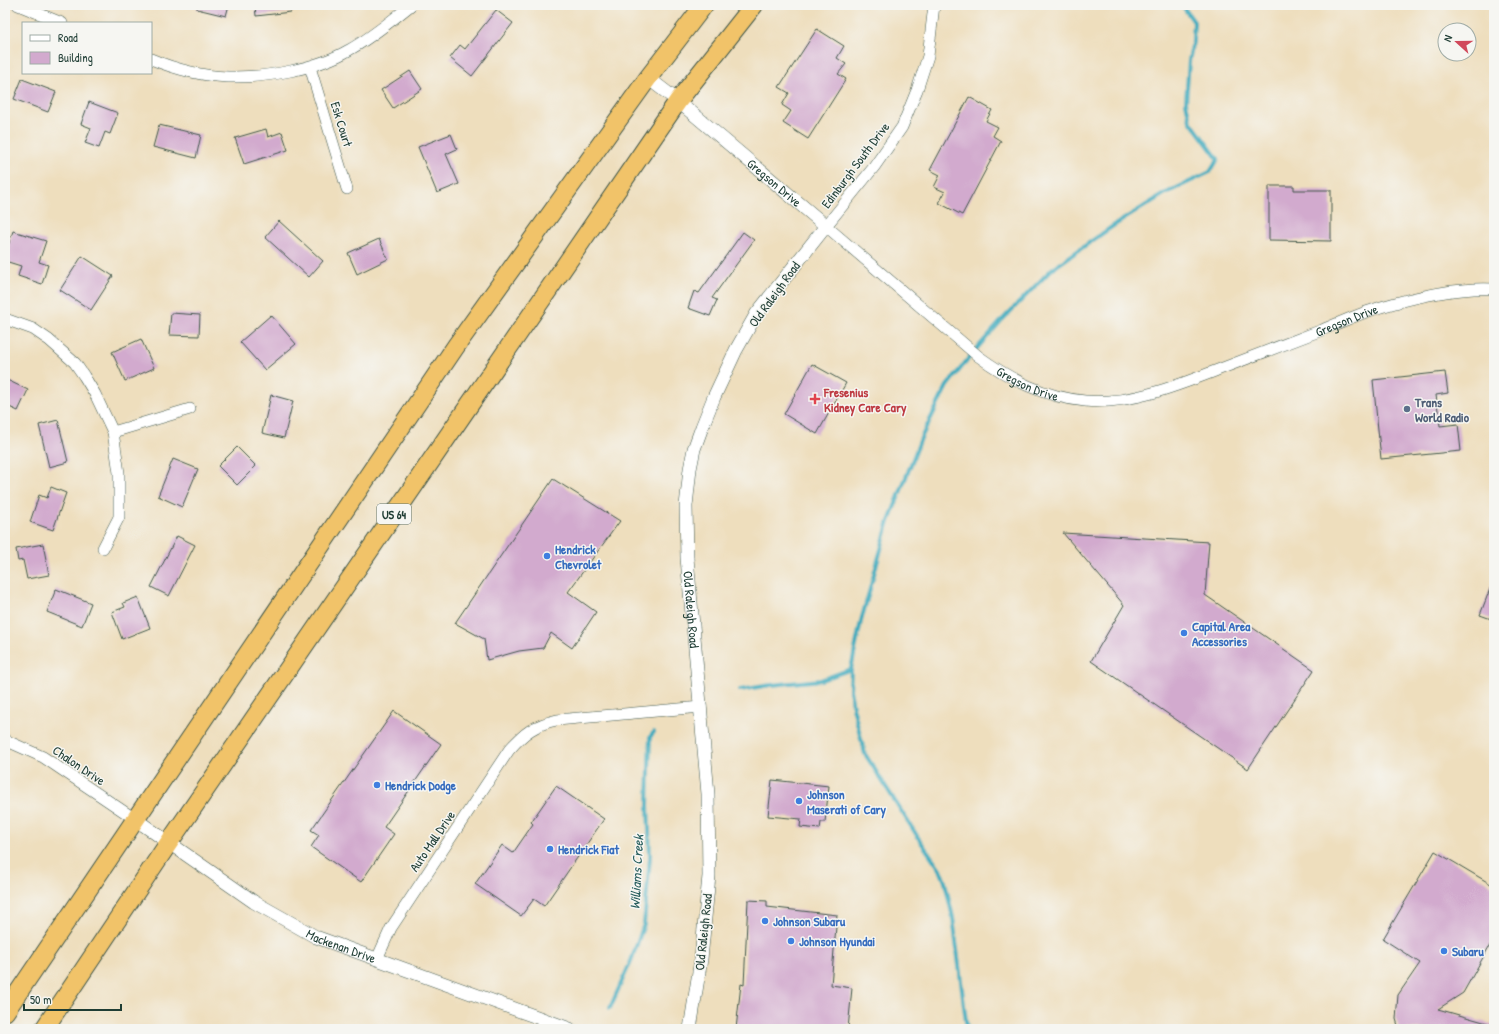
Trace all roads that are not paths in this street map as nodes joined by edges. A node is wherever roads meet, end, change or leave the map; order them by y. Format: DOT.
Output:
graph roads {
  1 [pos="18,5"];
  2 [pos="410,5"];
  3 [pos="704,5"];
  4 [pos="754,5"];
  5 [pos="934,5"];
  6 [pos="60,22"];
  7 [pos="152,59"];
  8 [pos="310,67"];
  9 [pos="648,78"];
  10 [pos="678,101"];
  11 [pos="347,189"];
  12 [pos="826,226"];
  13 [pos="1494,289"];
  14 [pos="5,319"];
  15 [pos="190,409"];
  16 [pos="113,432"];
  17 [pos="103,548"];
  18 [pos="701,708"];
  19 [pos="5,740"];
  20 [pos="135,819"];
  21 [pos="168,844"];
  22 [pos="377,959"];
  23 [pos="5,1012"];
  24 [pos="44,1029"];
  25 [pos="570,1029"];
  26 [pos="690,1029"];
  1 -- 6 [label="street"];
  2 -- 8 [label="street"];
  3 -- 9 [label="highway"];
  4 -- 10 [label="highway, US 64"];
  5 -- 12 [label="street, Edinburgh South Drive"];
  7 -- 8 [label="street"];
  8 -- 11 [label="street, Esk Court"];
  9 -- 10 [label="street, Gregson Drive"];
  9 -- 20 [label="highway"];
  10 -- 12 [label="street, Gregson Drive"];
  10 -- 21 [label="highway, US 64"];
  12 -- 13 [label="street, Gregson Drive"];
  12 -- 18 [label="street, Old Raleigh Road"];
  14 -- 16 [label="street"];
  15 -- 16 [label="street"];
  16 -- 17 [label="street"];
  18 -- 22 [label="street, Auto Mall Drive"];
  18 -- 26 [label="street, Old Raleigh Road"];
  19 -- 20 [label="street, Chalon Drive"];
  20 -- 21 [label="street, Mackenan Drive"];
  20 -- 23 [label="highway"];
  21 -- 22 [label="street, Mackenan Drive"];
  21 -- 24 [label="highway, US 64"];
  22 -- 25 [label="street, Mackenan Drive"];
}
